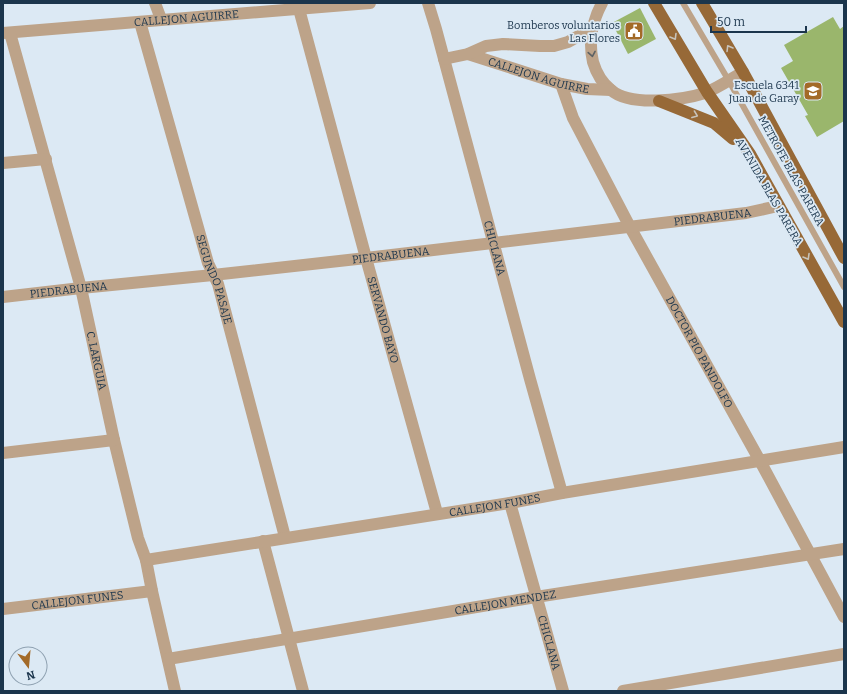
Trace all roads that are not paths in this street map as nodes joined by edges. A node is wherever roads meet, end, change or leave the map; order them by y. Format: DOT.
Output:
graph roads {
  1 [pos="155,3"];
  2 [pos="370,3"];
  3 [pos="428,3"];
  4 [pos="602,3"];
  5 [pos="654,3"];
  6 [pos="683,3"];
  7 [pos="702,3"];
  8 [pos="299,9"];
  9 [pos="161,19"];
  10 [pos="140,22"];
  11 [pos="591,29"];
  12 [pos="6,33"];
  13 [pos="468,54"];
  14 [pos="444,59"];
  15 [pos="743,72"];
  16 [pos="729,81"];
  17 [pos="560,84"];
  18 [pos="611,90"];
  19 [pos="707,92"];
  20 [pos="659,101"];
  21 [pos="750,154"];
  22 [pos="46,159"];
  23 [pos="3,163"];
  24 [pos="778,206"];
  25 [pos="630,227"];
  26 [pos="493,242"];
  27 [pos="842,251"];
  28 [pos="366,258"];
  29 [pos="213,275"];
  30 [pos="844,287"];
  31 [pos="81,288"];
  32 [pos="3,297"];
  33 [pos="844,322"];
  34 [pos="114,440"];
  35 [pos="844,446"];
  36 [pos="3,453"];
  37 [pos="760,461"];
  38 [pos="562,493"];
  39 [pos="510,502"];
  40 [pos="437,513"];
  41 [pos="285,537"];
  42 [pos="263,541"];
  43 [pos="844,550"];
  44 [pos="810,555"];
  45 [pos="146,560"];
  46 [pos="152,591"];
  47 [pos="536,597"];
  48 [pos="3,609"];
  49 [pos="844,617"];
  50 [pos="288,639"];
  51 [pos="844,654"];
  52 [pos="168,659"];
  53 [pos="175,691"];
  54 [pos="303,691"];
  55 [pos="563,691"];
  56 [pos="624,691"];
  1 -- 9 [label="street"];
  2 -- 8 [label="street, CALLEJON AGUIRRE"];
  3 -- 14 [label="street, CHICLANA"];
  4 -- 11 [label="street, CALLEJON AGUIRRE"];
  5 -- 19 [label="main road, AVENIDA BLAS PARERA, one-way"];
  6 -- 16 [label="lane, METROFE BLAS PARERA"];
  15 -- 7 [label="main road, one-way"];
  8 -- 9 [label="street, CALLEJON AGUIRRE"];
  8 -- 28 [label="street, SERVANDO BAYO"];
  9 -- 10 [label="street, CALLEJON AGUIRRE"];
  10 -- 12 [label="street, CALLEJON AGUIRRE"];
  10 -- 29 [label="street, SEGUNDO PASAJE"];
  11 -- 13 [label="street, CALLEJON AGUIRRE"];
  11 -- 18 [label="street, CALLEJON AGUIRRE, one-way"];
  12 -- 22 [label="street, C. LARGUIA"];
  13 -- 14 [label="street, CALLEJON AGUIRRE"];
  13 -- 17 [label="street, CALLEJON AGUIRRE"];
  14 -- 26 [label="street, CHICLANA"];
  15 -- 16 [label="street, CALLEJON AGUIRRE"];
  15 -- 27 [label="main road"];
  16 -- 19 [label="street, CALLEJON AGUIRRE"];
  16 -- 30 [label="lane, METROFE BLAS PARERA"];
  17 -- 18 [label="street, CALLEJON AGUIRRE"];
  17 -- 25 [label="street, DOCTOR PIO PANDOLFO"];
  18 -- 20 [label="street, CALLEJON AGUIRRE"];
  19 -- 20 [label="street, CALLEJON AGUIRRE"];
  19 -- 21 [label="main road, AVENIDA BLAS PARERA"];
  20 -- 21 [label="main road, one-way"];
  21 -- 24 [label="main road, AVENIDA BLAS PARERA"];
  22 -- 23 [label="street"];
  22 -- 31 [label="street, C. LARGUIA"];
  24 -- 25 [label="street, PIEDRABUENA"];
  24 -- 33 [label="main road, AVENIDA BLAS PARERA, one-way"];
  25 -- 26 [label="street, PIEDRABUENA"];
  25 -- 37 [label="street, DOCTOR PIO PANDOLFO"];
  26 -- 28 [label="street, PIEDRABUENA"];
  26 -- 38 [label="street, CHICLANA"];
  28 -- 29 [label="street, PIEDRABUENA"];
  28 -- 40 [label="street, SERVANDO BAYO"];
  29 -- 31 [label="street, PIEDRABUENA"];
  29 -- 41 [label="street, SEGUNDO PASAJE"];
  31 -- 32 [label="street, PIEDRABUENA"];
  31 -- 34 [label="street, C. LARGUIA"];
  34 -- 36 [label="street"];
  34 -- 45 [label="street, C. LARGUIA"];
  35 -- 37 [label="street, CALLEJON FUNES"];
  37 -- 38 [label="street, CALLEJON FUNES"];
  37 -- 44 [label="street, DOCTOR PIO PANDOLFO"];
  38 -- 39 [label="street, CALLEJON FUNES"];
  39 -- 40 [label="street, CALLEJON FUNES"];
  39 -- 47 [label="street, CHICLANA"];
  40 -- 41 [label="street, CALLEJON FUNES"];
  41 -- 42 [label="street, CALLEJON FUNES"];
  42 -- 45 [label="street, CALLEJON FUNES"];
  42 -- 50 [label="street"];
  43 -- 44 [label="street, CALLEJON MENDEZ"];
  44 -- 47 [label="street, CALLEJON MENDEZ"];
  44 -- 49 [label="street, DOCTOR PIO PANDOLFO"];
  45 -- 46 [label="street, C. LARGUIA"];
  46 -- 48 [label="street, CALLEJON FUNES"];
  46 -- 52 [label="street, C. LARGUIA"];
  47 -- 50 [label="street, CALLEJON MENDEZ"];
  47 -- 55 [label="street, CHICLANA"];
  50 -- 52 [label="street, CALLEJON MENDEZ"];
  50 -- 54 [label="street"];
  51 -- 56 [label="street"];
  52 -- 53 [label="street, C. LARGUIA"];
}
